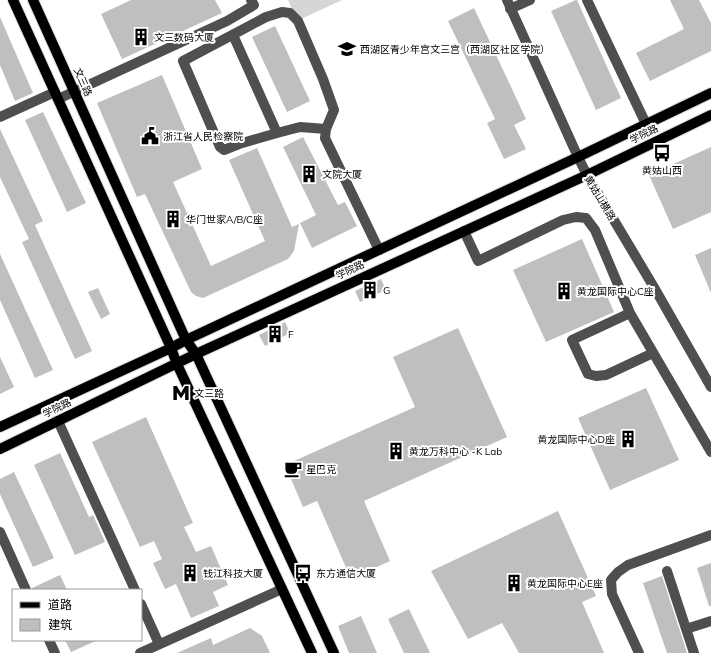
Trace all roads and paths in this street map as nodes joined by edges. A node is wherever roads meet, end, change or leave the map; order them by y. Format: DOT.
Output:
graph roads {
  1 [pos="13,0"];
  2 [pos="33,0"];
  3 [pos="251,0"];
  4 [pos="530,0"];
  5 [pos="587,0"];
  6 [pos="508,4"];
  7 [pos="233,35"];
  8 [pos="74,92"];
  9 [pos="711,93"];
  10 [pos="56,96"];
  11 [pos="711,115"];
  12 [pos="0,117"];
  13 [pos="646,124"];
  14 [pos="326,129"];
  15 [pos="277,133"];
  16 [pos="578,157"];
  17 [pos="587,175"];
  18 [pos="464,231"];
  19 [pos="379,250"];
  20 [pos="630,313"];
  21 [pos="186,340"];
  22 [pos="171,348"];
  23 [pos="654,353"];
  24 [pos="196,354"];
  25 [pos="177,364"];
  26 [pos="711,387"];
  27 [pos="58,421"];
  28 [pos="0,427"];
  29 [pos="0,449"];
  30 [pos="711,452"];
  31 [pos="0,532"];
  32 [pos="711,535"];
  33 [pos="667,571"];
  34 [pos="26,589"];
  35 [pos="135,589"];
  36 [pos="282,589"];
  37 [pos="142,606"];
  38 [pos="711,621"];
  39 [pos="686,629"];
  40 [pos="49,641"];
  41 [pos="159,644"];
  42 [pos="55,653"];
  43 [pos="140,653"];
  44 [pos="312,653"];
  45 [pos="334,653"];
  46 [pos="639,653"];
  47 [pos="694,653"];
  1 -- 10 [label="main road"];
  2 -- 8 [label="main road, 文三路"];
  3 -- 8 [label="street"];
  4 -- 6 [label="street"];
  5 -- 13 [label="street"];
  6 -- 16 [label="street, 黄姑山横路"];
  7 -- 14 [label="street"];
  7 -- 15 [label="street"];
  7 -- 15 [label="street"];
  8 -- 10 [label="street"];
  8 -- 21 [label="main road, 文三路"];
  9 -- 13 [label="main road, 学院路"];
  10 -- 12 [label="street"];
  10 -- 22 [label="main road"];
  11 -- 17 [label="main road, 学院路"];
  13 -- 16 [label="main road, 学院路"];
  14 -- 15 [label="street"];
  14 -- 19 [label="street"];
  16 -- 17 [label="street, 黄姑山横路"];
  16 -- 19 [label="main road, 学院路"];
  17 -- 18 [label="main road, 学院路"];
  17 -- 26 [label="street, 黄姑山横路"];
  18 -- 20 [label="street"];
  18 -- 24 [label="main road, 学院路"];
  19 -- 21 [label="main road, 学院路"];
  20 -- 23 [label="street"];
  20 -- 23 [label="street"];
  21 -- 22 [label="main road, 学院路"];
  21 -- 24 [label="main road, 文三路"];
  22 -- 25 [label="main road"];
  22 -- 28 [label="main road, 学院路"];
  23 -- 30 [label="street"];
  24 -- 25 [label="main road, 学院路"];
  24 -- 45 [label="main road, 文三路"];
  25 -- 27 [label="main road, 学院路"];
  25 -- 36 [label="main road"];
  27 -- 29 [label="main road, 学院路"];
  27 -- 35 [label="street"];
  31 -- 34 [label="street"];
  32 -- 46 [label="street"];
  33 -- 39 [label="street"];
  36 -- 41 [label="street"];
  36 -- 44 [label="main road"];
  37 -- 41 [label="street"];
  38 -- 39 [label="street"];
  39 -- 47 [label="street"];
  40 -- 42 [label="street"];
  41 -- 43 [label="street"];
}
